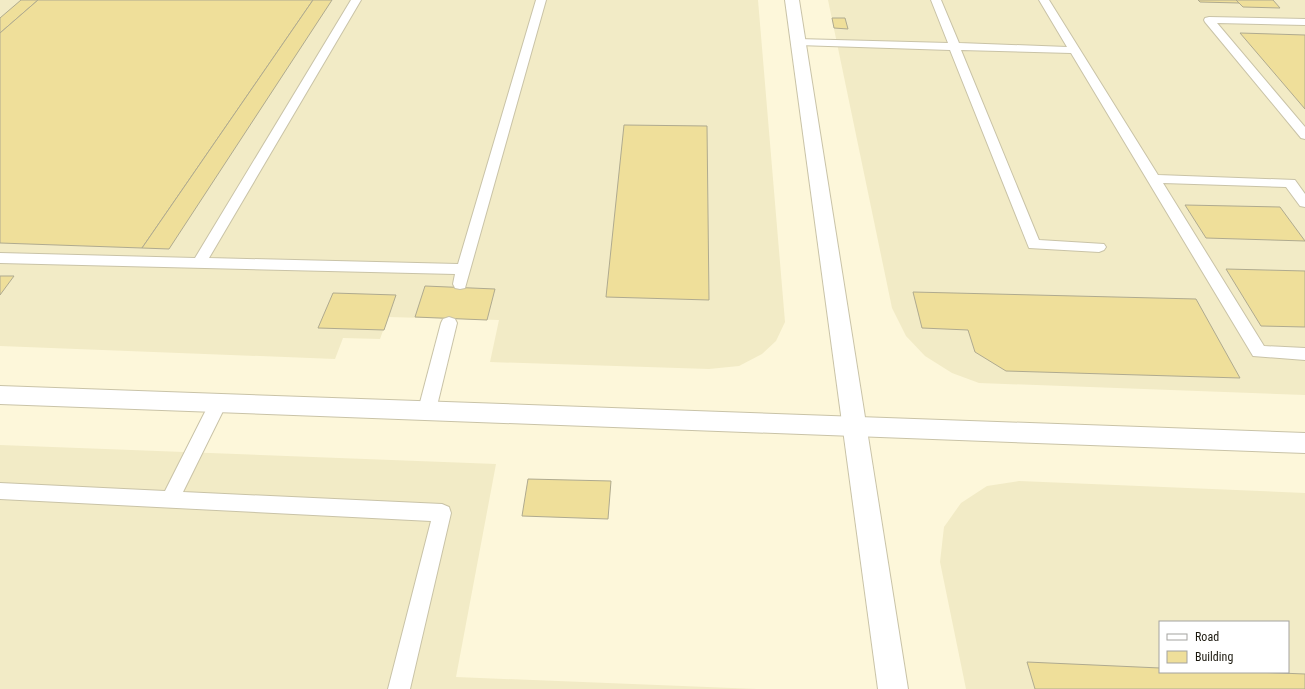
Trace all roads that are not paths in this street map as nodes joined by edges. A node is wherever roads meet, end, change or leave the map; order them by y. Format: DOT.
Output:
graph roads {
  1 [pos="356,0"];
  2 [pos="541,0"];
  3 [pos="792,0"];
  4 [pos="936,0"];
  5 [pos="1044,0"];
  6 [pos="1305,22"];
  7 [pos="798,42"];
  8 [pos="954,46"];
  9 [pos="1074,50"];
  10 [pos="1305,135"];
  11 [pos="1153,179"];
  12 [pos="1305,203"];
  13 [pos="1099,247"];
  14 [pos="0,258"];
  15 [pos="198,264"];
  16 [pos="464,269"];
  17 [pos="460,284"];
  18 [pos="449,323"];
  19 [pos="1305,354"];
  20 [pos="0,395"];
  21 [pos="218,403"];
  22 [pos="427,410"];
  23 [pos="854,426"];
  24 [pos="1305,443"];
  25 [pos="0,491"];
  26 [pos="170,499"];
  27 [pos="400,689"];
  28 [pos="893,689"];
  1 -- 15 [label="lane"];
  2 -- 16 [label="lane"];
  3 -- 7 [label="street"];
  4 -- 8 [label="lane"];
  5 -- 9 [label="lane"];
  6 -- 10 [label="lane"];
  7 -- 8 [label="lane"];
  7 -- 23 [label="street"];
  8 -- 9 [label="lane"];
  8 -- 13 [label="lane"];
  9 -- 11 [label="lane"];
  11 -- 12 [label="lane"];
  11 -- 19 [label="lane"];
  14 -- 15 [label="lane"];
  15 -- 16 [label="lane"];
  16 -- 17 [label="lane"];
  18 -- 22 [label="lane"];
  20 -- 21 [label="street"];
  21 -- 22 [label="street"];
  21 -- 26 [label="lane"];
  22 -- 23 [label="street"];
  23 -- 24 [label="street"];
  23 -- 28 [label="street"];
  25 -- 26 [label="lane"];
  26 -- 27 [label="lane"];
}
